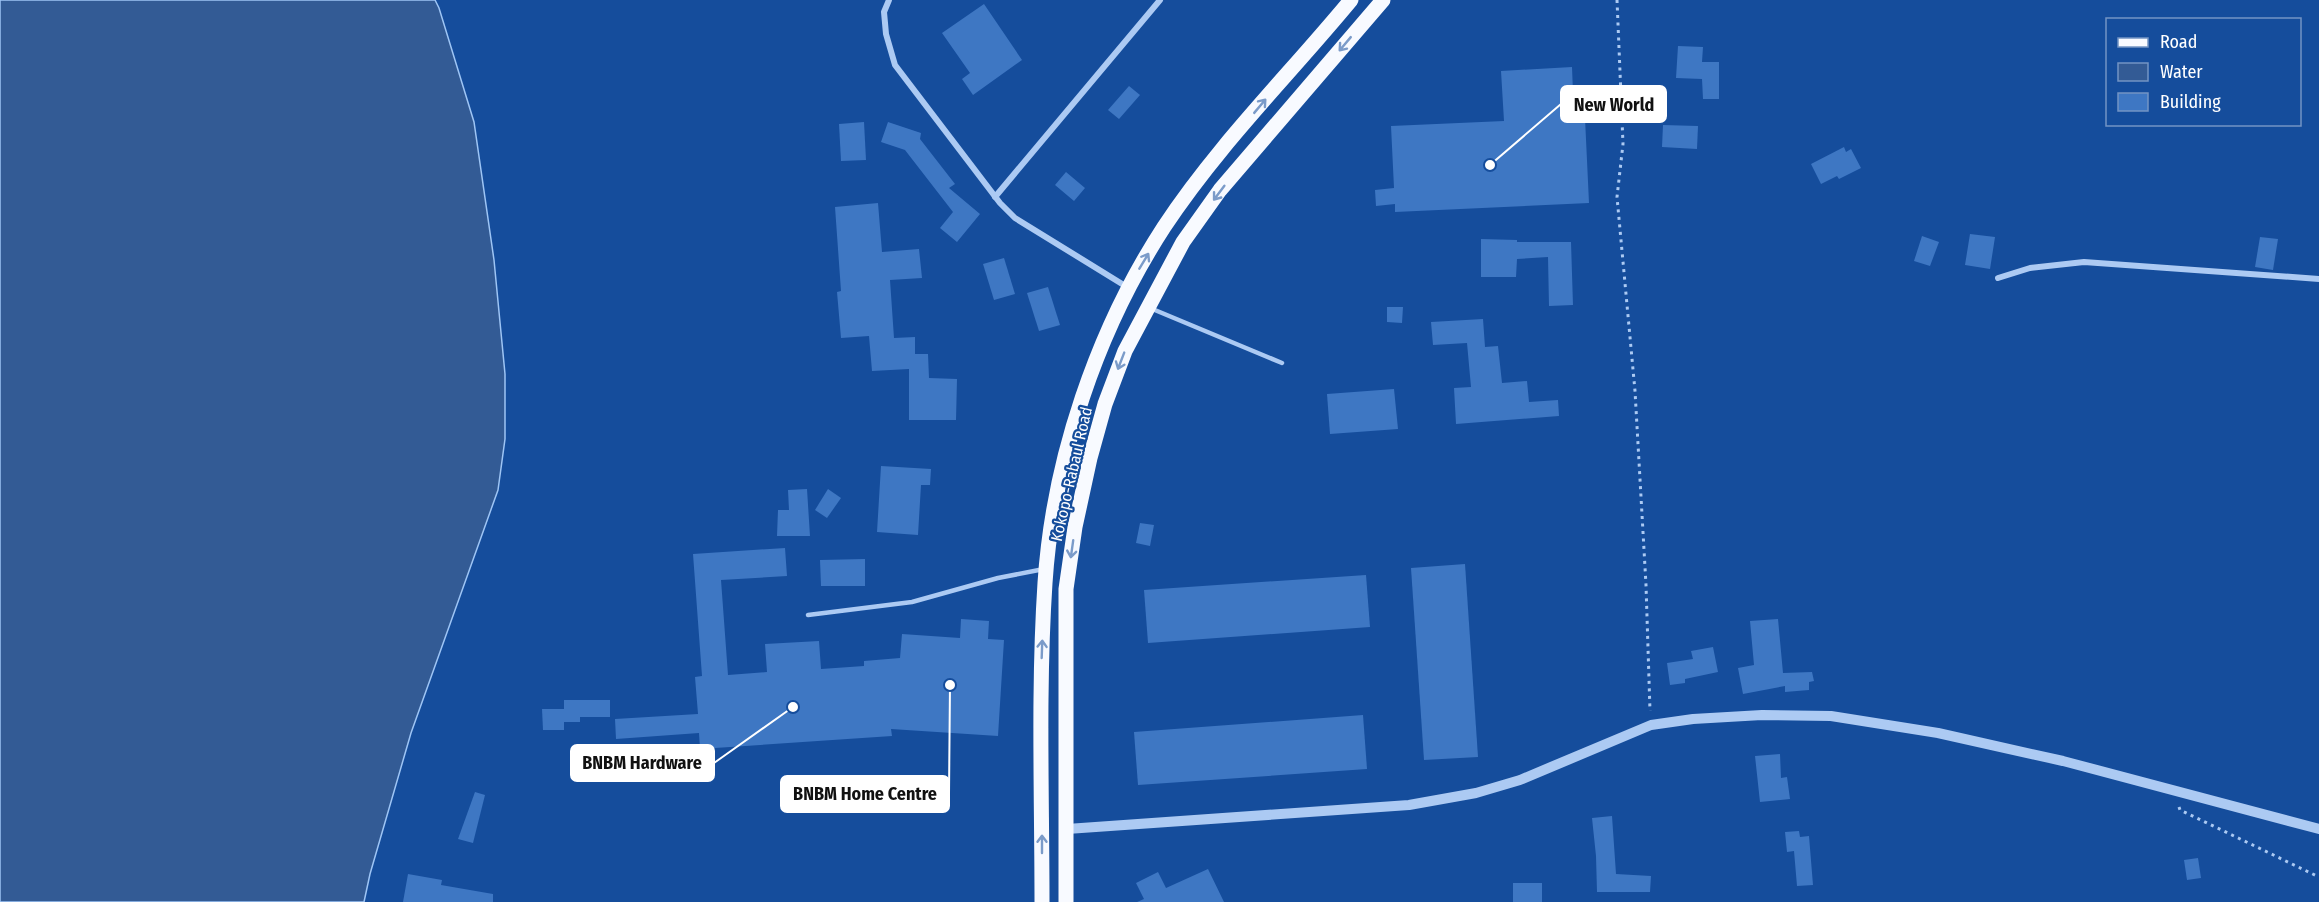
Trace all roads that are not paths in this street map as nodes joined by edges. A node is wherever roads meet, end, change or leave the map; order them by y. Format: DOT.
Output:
graph roads {
  1 [pos="889,0"];
  2 [pos="1160,0"];
  3 [pos="1351,0"];
  4 [pos="1383,0"];
  5 [pos="995,197"];
  6 [pos="1998,278"];
  7 [pos="2319,279"];
  8 [pos="1128,288"];
  9 [pos="1148,307"];
  10 [pos="1282,363"];
  11 [pos="1047,568"];
  12 [pos="808,615"];
  13 [pos="1067,829"];
  14 [pos="2319,829"];
  15 [pos="1042,902"];
  16 [pos="1066,902"];
  1 -- 5 [label="street"];
  2 -- 5 [label="street"];
  8 -- 3 [label="main road, Kokopo-Rabaul Road, one-way"];
  4 -- 9 [label="main road, Kokopo-Rabaul Road, one-way"];
  5 -- 8 [label="street"];
  6 -- 7 [label="street"];
  8 -- 11 [label="main road, Kokopo-Rabaul Road"];
  9 -- 10 [label="lane"];
  9 -- 13 [label="main road, Kokopo-Rabaul Road, one-way"];
  11 -- 12 [label="lane"];
  15 -- 11 [label="main road, Kokopo-Rabaul Road, one-way"];
  13 -- 14 [label="street"];
  13 -- 16 [label="main road, Kokopo-Rabaul Road"];
}
